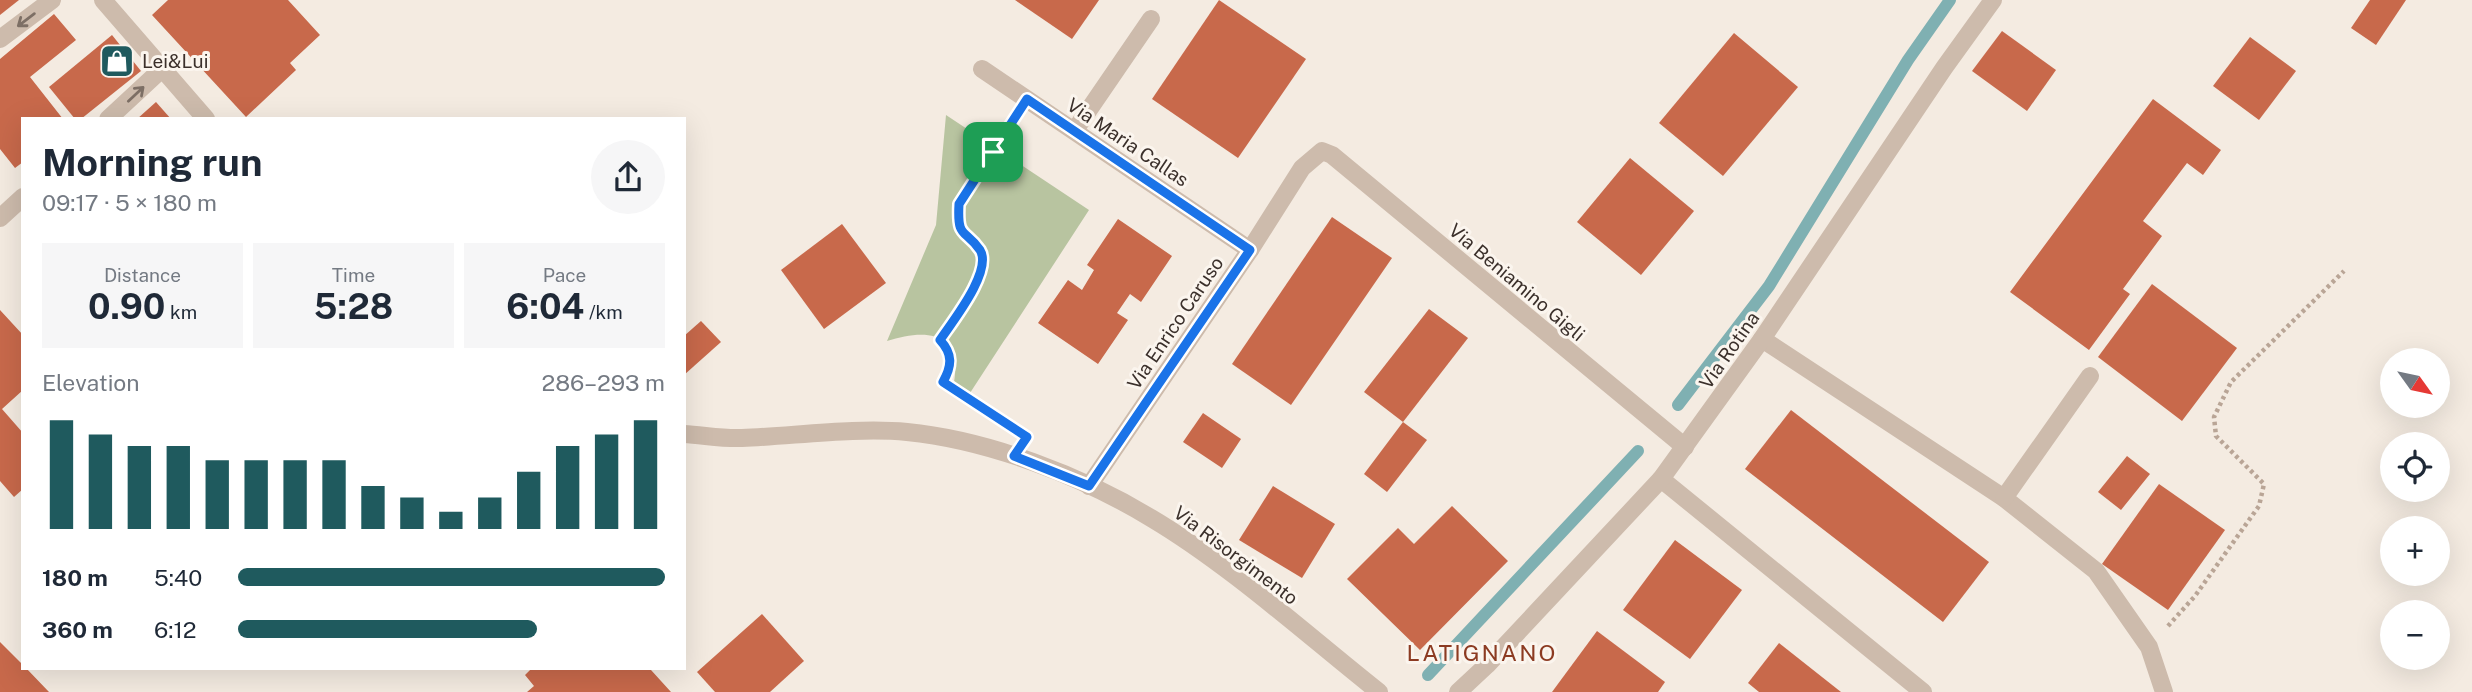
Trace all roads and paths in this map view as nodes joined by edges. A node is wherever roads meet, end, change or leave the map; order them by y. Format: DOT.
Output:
graph roads {
  1 [pos="52,0"];
  2 [pos="103,0"];
  3 [pos="1993,0"];
  4 [pos="1151,19"];
  5 [pos="0,39"];
  6 [pos="163,68"];
  7 [pos="982,69"];
  8 [pos="1027,99"];
  9 [pos="110,117"];
  10 [pos="204,117"];
  11 [pos="1075,130"];
  12 [pos="1322,151"];
  13 [pos="21,199"];
  14 [pos="0,218"];
  15 [pos="1250,250"];
  16 [pos="2344,271"];
  17 [pos="1762,339"];
  18 [pos="2090,376"];
  19 [pos="1006,423"];
  20 [pos="686,433"];
  21 [pos="1685,447"];
  22 [pos="1661,479"];
  23 [pos="1089,486"];
  24 [pos="2004,498"];
  25 [pos="2149,648"];
  26 [pos="1379,692"];
  27 [pos="1458,692"];
  28 [pos="1923,692"];
  29 [pos="2164,692"];
  1 -- 5 [label="street, one-way"];
  2 -- 6 [label="street"];
  3 -- 17 [label="street, Via Rotina"];
  4 -- 11 [label="street"];
  9 -- 6 [label="street, one-way"];
  6 -- 10 [label="street"];
  7 -- 8 [label="street, Via Maria Callas"];
  8 -- 11 [label="street, Via Maria Callas"];
  8 -- 19 [label="path"];
  11 -- 15 [label="street, Via Maria Callas"];
  12 -- 15 [label="street, Via Enrico Caruso"];
  12 -- 21 [label="street, Via Beniamino Gigli"];
  13 -- 14 [label="street"];
  15 -- 23 [label="street, Via Enrico Caruso"];
  16 -- 25 [label="path"];
  17 -- 21 [label="street, Via Rotina"];
  17 -- 24 [label="street"];
  18 -- 24 [label="street"];
  20 -- 23 [label="street, Via Risorgimento"];
  21 -- 22 [label="street, Via Rotina"];
  22 -- 27 [label="street, Via Rotina"];
  22 -- 28 [label="street"];
  23 -- 26 [label="street, Via Risorgimento"];
  24 -- 25 [label="street"];
  25 -- 29 [label="street"];
}
